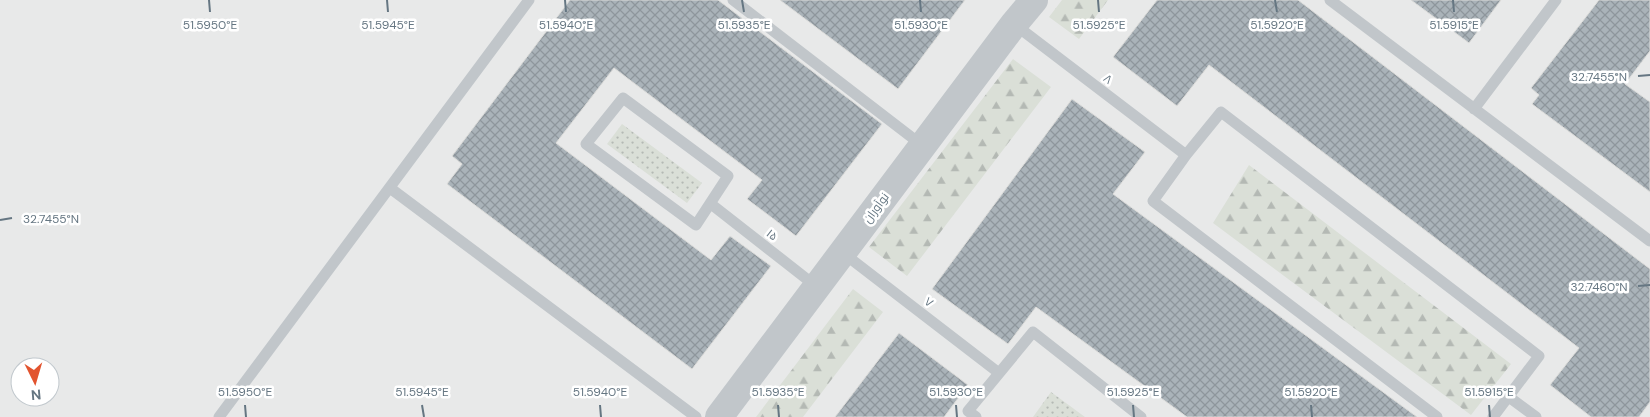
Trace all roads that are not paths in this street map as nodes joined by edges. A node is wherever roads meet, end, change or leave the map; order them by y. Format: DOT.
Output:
graph roads {
  1 [pos="529,0"];
  2 [pos="733,0"];
  3 [pos="1330,0"];
  4 [pos="1556,0"];
  5 [pos="1031,1"];
  6 [pos="1014,24"];
  7 [pos="1474,109"];
  8 [pos="923,146"];
  9 [pos="1186,155"];
  10 [pos="390,188"];
  11 [pos="710,204"];
  12 [pos="1650,242"];
  13 [pos="843,253"];
  14 [pos="817,287"];
  15 [pos="999,373"];
  16 [pos="1509,396"];
  17 [pos="691,416"];
  18 [pos="219,417"];
  19 [pos="719,417"];
  20 [pos="976,417"];
  21 [pos="1141,417"];
  22 [pos="1437,417"];
  23 [pos="1493,417"];
  24 [pos="1536,417"];
  1 -- 10 [label="lane"];
  2 -- 8 [label="lane"];
  3 -- 7 [label="lane"];
  4 -- 7 [label="lane"];
  5 -- 6 [label="street, نوآوران"];
  6 -- 8 [label="street, نوآوران"];
  6 -- 9 [label="lane, ۸"];
  7 -- 12 [label="lane"];
  8 -- 13 [label="street, نوآوران"];
  9 -- 16 [label="lane"];
  9 -- 22 [label="lane"];
  10 -- 17 [label="lane"];
  10 -- 18 [label="lane"];
  11 -- 11 [label="lane"];
  11 -- 14 [label="lane, ۱۵"];
  13 -- 14 [label="street, نوآوران"];
  13 -- 15 [label="lane, ۷"];
  14 -- 19 [label="street, نوآوران"];
  15 -- 20 [label="lane"];
  15 -- 21 [label="lane"];
  16 -- 23 [label="lane"];
  16 -- 24 [label="lane"];
}
